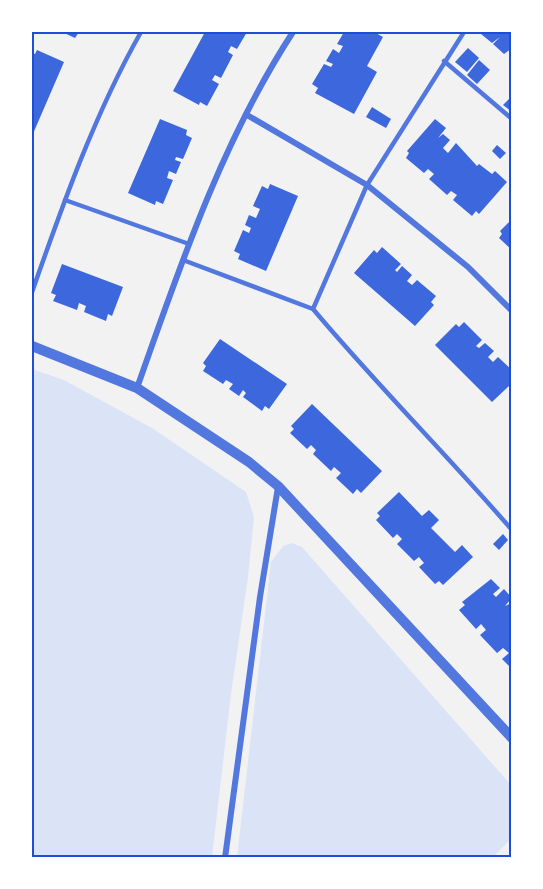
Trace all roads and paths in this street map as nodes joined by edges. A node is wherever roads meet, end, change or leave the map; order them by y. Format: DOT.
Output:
graph roads {
  1 [pos="141,32"];
  2 [pos="293,32"];
  3 [pos="464,32"];
  4 [pos="444,61"];
  5 [pos="246,115"];
  6 [pos="512,119"];
  7 [pos="367,185"];
  8 [pos="64,200"];
  9 [pos="189,244"];
  10 [pos="183,260"];
  11 [pos="32,292"];
  12 [pos="313,309"];
  13 [pos="512,311"];
  14 [pos="32,346"];
  15 [pos="137,387"];
  16 [pos="278,486"];
  17 [pos="512,530"];
  18 [pos="512,738"];
  19 [pos="225,858"];
  1 -- 8 [label="lane"];
  2 -- 5 [label="street"];
  3 -- 4 [label="lane"];
  4 -- 6 [label="lane"];
  4 -- 7 [label="lane"];
  5 -- 7 [label="street"];
  5 -- 9 [label="street"];
  7 -- 12 [label="lane"];
  7 -- 13 [label="street"];
  8 -- 9 [label="lane"];
  8 -- 11 [label="lane"];
  9 -- 10 [label="street"];
  10 -- 12 [label="lane"];
  10 -- 15 [label="street"];
  12 -- 17 [label="lane"];
  14 -- 15 [label="street"];
  15 -- 16 [label="street"];
  16 -- 18 [label="street"];
  16 -- 19 [label="street"];
}
